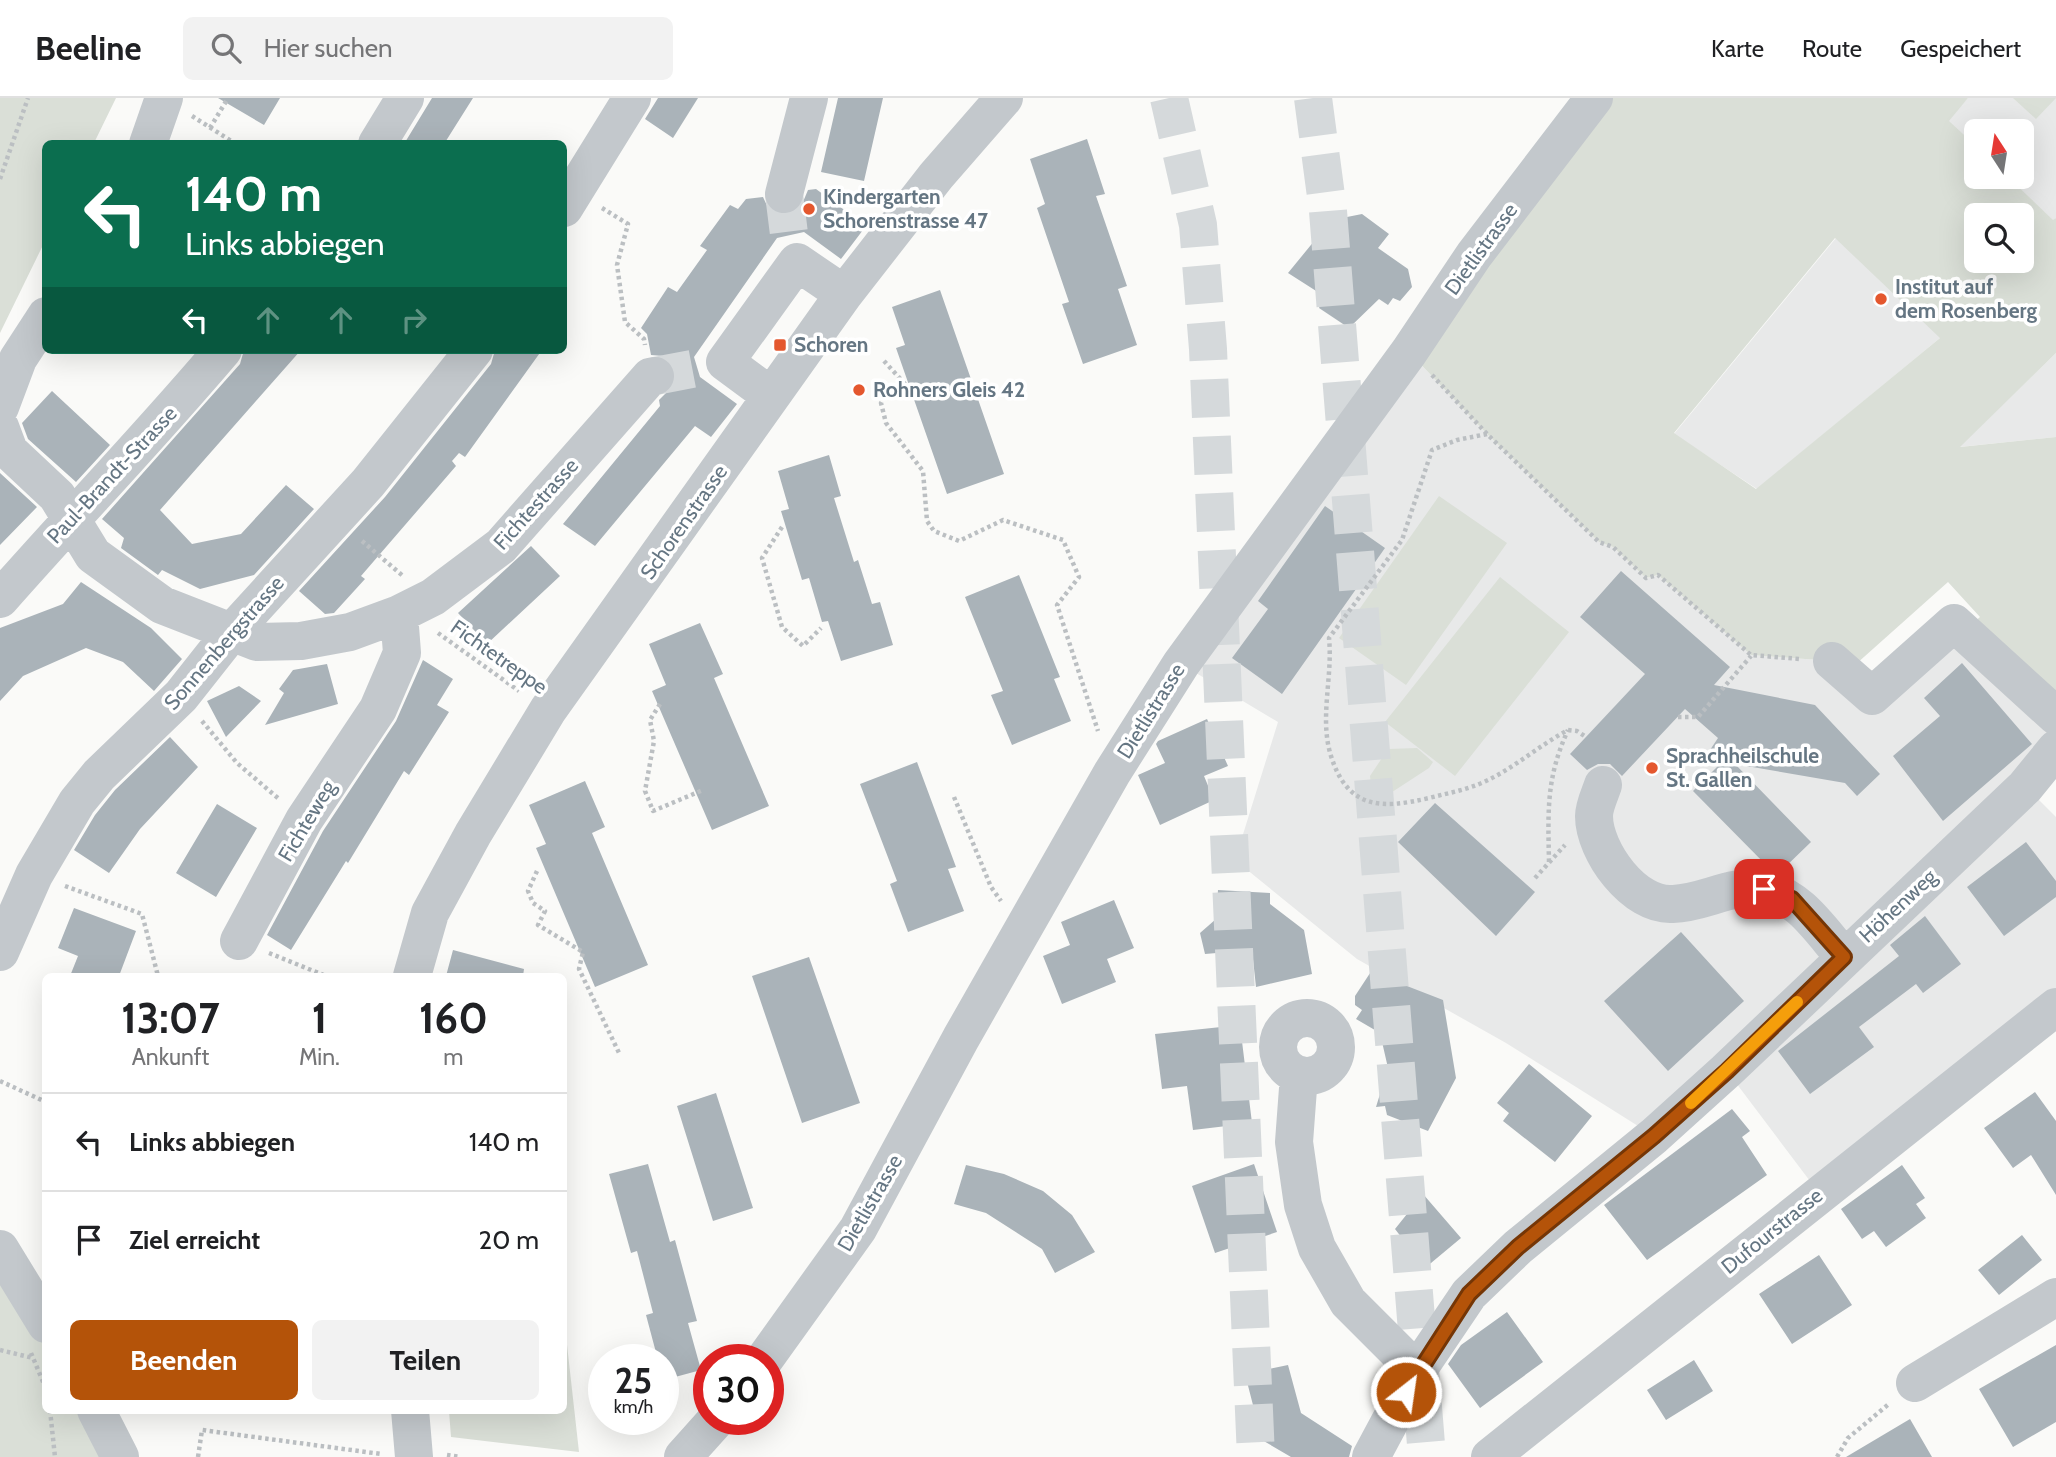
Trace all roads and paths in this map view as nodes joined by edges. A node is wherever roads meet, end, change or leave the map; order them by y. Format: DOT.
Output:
graph roads {
  1 [pos="28,98"];
  2 [pos="228,98"];
  3 [pos="405,98"];
  4 [pos="632,98"];
  5 [pos="809,98"];
  6 [pos="1004,98"];
  7 [pos="1594,98"];
  8 [pos="164,99"];
  9 [pos="210,128"];
  10 [pos="149,140"];
  11 [pos="230,140"];
  12 [pos="379,140"];
  13 [pos="0,179"];
  14 [pos="784,194"];
  15 [pos="567,203"];
  16 [pos="628,224"];
  17 [pos="844,294"];
  18 [pos="42,322"];
  19 [pos="1409,352"];
  20 [pos="220,354"];
  21 [pos="471,354"];
  22 [pos="884,361"];
  23 [pos="653,377"];
  24 [pos="771,396"];
  25 [pos="0,407"];
  26 [pos="0,427"];
  27 [pos="1487,434"];
  28 [pos="71,519"];
  29 [pos="782,527"];
  30 [pos="362,540"];
  31 [pos="0,599"];
  32 [pos="420,603"];
  33 [pos="821,628"];
  34 [pos="230,634"];
  35 [pos="1751,655"];
  36 [pos="1832,661"];
  37 [pos="660,704"];
  38 [pos="548,710"];
  39 [pos="2056,716"];
  40 [pos="1678,717"];
  41 [pos="202,722"];
  42 [pos="1568,730"];
  43 [pos="1586,737"];
  44 [pos="1101,742"];
  45 [pos="2056,749"];
  46 [pos="1603,785"];
  47 [pos="703,790"];
  48 [pos="954,797"];
  49 [pos="304,820"];
  50 [pos="1549,862"];
  51 [pos="537,871"];
  52 [pos="34,875"];
  53 [pos="1008,909"];
  54 [pos="239,941"];
  55 [pos="0,952"];
  56 [pos="1844,957"];
  57 [pos="158,973"];
  58 [pos="319,973"];
  59 [pos="413,973"];
  60 [pos="2056,1007"];
  61 [pos="620,1055"];
  62 [pos="1299,1075"];
  63 [pos="0,1081"];
  64 [pos="42,1100"];
  65 [pos="0,1249"];
  66 [pos="2056,1297"];
  67 [pos="39,1341"];
  68 [pos="775,1344"];
  69 [pos="0,1350"];
  70 [pos="1417,1371"];
  71 [pos="1915,1382"];
  72 [pos="50,1414"];
  73 [pos="98,1414"];
  74 [pos="410,1414"];
  75 [pos="703,1435"];
  76 [pos="414,1453"];
  77 [pos="55,1457"];
  78 [pos="120,1457"];
  79 [pos="198,1457"];
  80 [pos="683,1457"];
  81 [pos="1371,1457"];
  82 [pos="1490,1457"];
  83 [pos="1837,1457"];
  1 -- 13 [label="path"];
  2 -- 9 [label="path"];
  3 -- 12 [label="street"];
  4 -- 15 [label="street"];
  5 -- 14 [label="street"];
  6 -- 17 [label="street, Schorenstrasse"];
  7 -- 19 [label="street, Dietlistrasse"];
  8 -- 9 [label="path"];
  8 -- 10 [label="street"];
  9 -- 11 [label="path"];
  16 -- 23 [label="path"];
  17 -- 24 [label="street, Schorenstrasse"];
  17 -- 24 [label="street"];
  18 -- 25 [label="street"];
  19 -- 27 [label="path"];
  19 -- 68 [label="street, Dietlistrasse"];
  20 -- 28 [label="street, Paul-Brandt-Strasse"];
  21 -- 34 [label="street, Sonnenbergstrasse"];
  22 -- 44 [label="path"];
  23 -- 32 [label="street, Fichtestrasse"];
  24 -- 38 [label="street, Schorenstrasse"];
  26 -- 28 [label="street, Fichtestrasse"];
  27 -- 35 [label="path"];
  27 -- 42 [label="path"];
  28 -- 31 [label="street, Paul-Brandt-Strasse"];
  28 -- 34 [label="street, Fichtestrasse"];
  29 -- 33 [label="path"];
  30 -- 32 [label="path"];
  32 -- 34 [label="street, Fichtestrasse"];
  32 -- 38 [label="path, Fichtetreppe"];
  32 -- 49 [label="street, Fichteweg"];
  34 -- 52 [label="street, Sonnenbergstrasse"];
  35 -- 36 [label="path"];
  35 -- 40 [label="path"];
  36 -- 39 [label="street"];
  37 -- 47 [label="path"];
  38 -- 59 [label="street, Schorenstrasse"];
  41 -- 49 [label="path"];
  42 -- 43 [label="path"];
  42 -- 50 [label="path"];
  45 -- 56 [label="street, Höhenweg"];
  46 -- 56 [label="street"];
  48 -- 53 [label="path"];
  49 -- 54 [label="street, Fichteweg"];
  51 -- 61 [label="path"];
  52 -- 55 [label="street, Sonnenbergstrasse"];
  52 -- 57 [label="path"];
  54 -- 58 [label="path"];
  56 -- 70 [label="street, Höhenweg"];
  60 -- 82 [label="street, Dufourstrasse"];
  62 -- 70 [label="street"];
  63 -- 64 [label="path"];
  65 -- 67 [label="street"];
  66 -- 71 [label="street"];
  67 -- 69 [label="path"];
  70 -- 81 [label="street, Höhenweg"];
  71 -- 83 [label="path"];
  72 -- 77 [label="path"];
  73 -- 78 [label="street"];
  74 -- 76 [label="street"];
  75 -- 80 [label="street"];
  76 -- 79 [label="path"];
}
